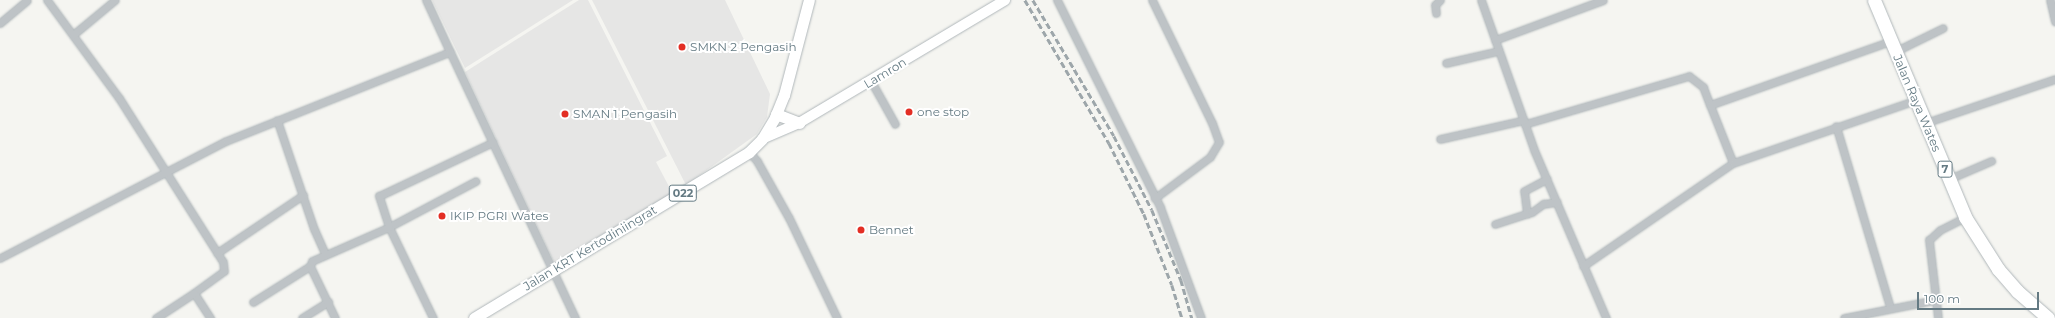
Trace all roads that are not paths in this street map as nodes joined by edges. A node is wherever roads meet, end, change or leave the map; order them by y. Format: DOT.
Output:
graph roads {
  1 [pos="27,0"];
  2 [pos="47,0"];
  3 [pos="115,0"];
  4 [pos="426,0"];
  5 [pos="809,0"];
  6 [pos="1005,0"];
  7 [pos="1057,0"];
  8 [pos="1152,0"];
  9 [pos="1440,0"];
  10 [pos="1481,0"];
  11 [pos="1603,0"];
  12 [pos="1874,0"];
  13 [pos="2050,0"];
  14 [pos="1436,13"];
  15 [pos="2055,21"];
  16 [pos="0,24"];
  17 [pos="1943,28"];
  18 [pos="74,34"];
  19 [pos="1495,40"];
  20 [pos="1894,46"];
  21 [pos="1498,51"];
  22 [pos="450,52"];
  23 [pos="1446,63"];
  24 [pos="2055,79"];
  25 [pos="871,81"];
  26 [pos="1916,100"];
  27 [pos="1710,105"];
  28 [pos="776,114"];
  29 [pos="277,120"];
  30 [pos="1525,122"];
  31 [pos="799,123"];
  32 [pos="1925,123"];
  33 [pos="895,124"];
  34 [pos="1836,126"];
  35 [pos="762,139"];
  36 [pos="1440,139"];
  37 [pos="493,142"];
  38 [pos="749,152"];
  39 [pos="1991,161"];
  40 [pos="1733,163"];
  41 [pos="166,173"];
  42 [pos="1547,179"];
  43 [pos="1949,179"];
  44 [pos="476,181"];
  45 [pos="303,195"];
  46 [pos="1155,198"];
  47 [pos="1557,202"];
  48 [pos="1527,214"];
  49 [pos="1965,217"];
  50 [pos="1494,224"];
  51 [pos="389,227"];
  52 [pos="217,253"];
  53 [pos="325,254"];
  54 [pos="0,258"];
  55 [pos="310,266"];
  56 [pos="1582,266"];
  57 [pos="553,269"];
  58 [pos="194,293"];
  59 [pos="1935,300"];
  60 [pos="253,302"];
  61 [pos="328,302"];
  62 [pos="1890,307"];
  63 [pos="156,318"];
  64 [pos="210,318"];
  65 [pos="302,318"];
  66 [pos="335,318"];
  67 [pos="433,318"];
  68 [pos="474,318"];
  69 [pos="575,318"];
  70 [pos="837,318"];
  71 [pos="1201,318"];
  72 [pos="1606,318"];
  73 [pos="1844,318"];
  74 [pos="1938,318"];
  75 [pos="2048,318"];
  1 -- 16 [label="street"];
  2 -- 18 [label="street"];
  3 -- 18 [label="street"];
  4 -- 22 [label="street"];
  5 -- 28 [label="main road, Jalan KRT Kertodiniingrat / 022"];
  6 -- 25 [label="street, Lamron"];
  7 -- 46 [label="street"];
  8 -- 46 [label="street"];
  9 -- 14 [label="street"];
  10 -- 19 [label="street"];
  11 -- 19 [label="street"];
  12 -- 20 [label="highway, Jalan Raya Wates / 7"];
  13 -- 15 [label="street"];
  17 -- 20 [label="street"];
  18 -- 41 [label="street"];
  19 -- 21 [label="street"];
  20 -- 26 [label="highway, Jalan Raya Wates / 7"];
  20 -- 27 [label="street"];
  21 -- 23 [label="street"];
  21 -- 30 [label="street"];
  22 -- 29 [label="street"];
  22 -- 37 [label="street"];
  24 -- 32 [label="street"];
  25 -- 31 [label="street, Lamron"];
  25 -- 33 [label="street"];
  26 -- 32 [label="highway, Jalan Raya Wates / 7"];
  26 -- 34 [label="street"];
  27 -- 30 [label="street"];
  27 -- 40 [label="street"];
  28 -- 31 [label="main road"];
  28 -- 35 [label="main road, Jalan KRT Kertodiniingrat / 022"];
  29 -- 41 [label="street"];
  29 -- 45 [label="street"];
  30 -- 36 [label="street"];
  30 -- 42 [label="street"];
  31 -- 35 [label="street, Lamron"];
  32 -- 43 [label="highway, Jalan Raya Wates / 7"];
  34 -- 40 [label="street"];
  34 -- 62 [label="street"];
  35 -- 38 [label="main road, Jalan KRT Kertodiniingrat / 022"];
  37 -- 51 [label="street"];
  37 -- 57 [label="street"];
  38 -- 57 [label="main road, Jalan KRT Kertodiniingrat / 022"];
  38 -- 70 [label="street"];
  39 -- 43 [label="street"];
  40 -- 56 [label="street"];
  41 -- 52 [label="street"];
  41 -- 54 [label="street"];
  42 -- 47 [label="street"];
  42 -- 48 [label="street"];
  43 -- 49 [label="highway, Jalan Raya Wates / 7"];
  44 -- 51 [label="street"];
  45 -- 52 [label="street"];
  45 -- 53 [label="street"];
  46 -- 71 [label="street"];
  47 -- 48 [label="street"];
  47 -- 56 [label="street"];
  48 -- 50 [label="street"];
  49 -- 59 [label="street"];
  49 -- 75 [label="highway, Jalan Raya Wates / 7"];
  51 -- 53 [label="street"];
  51 -- 67 [label="street"];
  52 -- 58 [label="street"];
  53 -- 55 [label="street"];
  55 -- 60 [label="street"];
  55 -- 61 [label="street"];
  56 -- 72 [label="street"];
  57 -- 68 [label="main road, Jalan KRT Kertodiniingrat / 022"];
  57 -- 69 [label="street"];
  58 -- 63 [label="street"];
  58 -- 64 [label="street"];
  59 -- 62 [label="street"];
  59 -- 74 [label="street"];
  61 -- 65 [label="street"];
  61 -- 66 [label="street"];
  62 -- 73 [label="street"];
}
